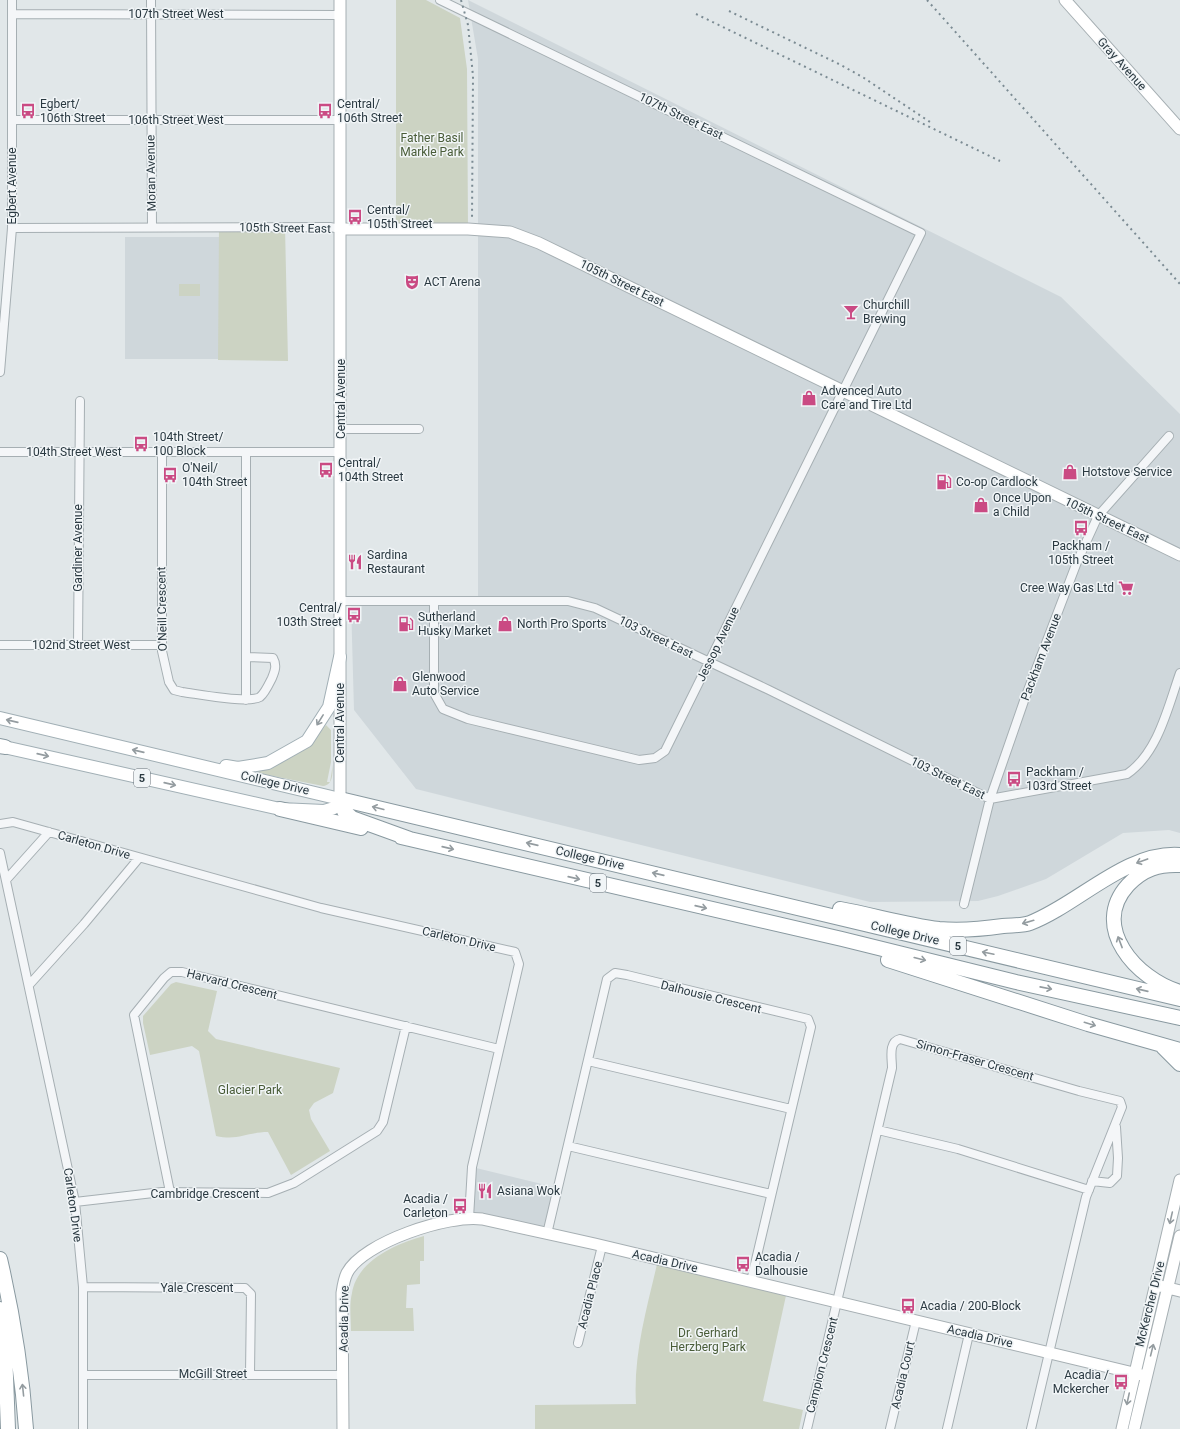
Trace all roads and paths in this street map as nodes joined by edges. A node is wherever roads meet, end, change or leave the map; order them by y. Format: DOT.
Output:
graph roads {
  1 [pos="12,0"];
  2 [pos="151,0"];
  3 [pos="340,0"];
  4 [pos="440,0"];
  5 [pos="1065,0"];
  6 [pos="12,14"];
  7 [pos="151,14"];
  8 [pos="340,15"];
  9 [pos="12,120"];
  10 [pos="150,120"];
  11 [pos="340,120"];
  12 [pos="1180,128"];
  13 [pos="152,227"];
  14 [pos="12,228"];
  15 [pos="341,229"];
  16 [pos="921,232"];
  17 [pos="0,372"];
  18 [pos="842,392"];
  19 [pos="80,401"];
  20 [pos="341,428"];
  21 [pos="419,429"];
  22 [pos="1169,436"];
  23 [pos="0,452"];
  24 [pos="78,452"];
  25 [pos="341,452"];
  26 [pos="162,453"];
  27 [pos="246,453"];
  28 [pos="1098,516"];
  29 [pos="1180,555"];
  30 [pos="341,601"];
  31 [pos="434,602"];
  32 [pos="0,645"];
  33 [pos="78,645"];
  34 [pos="162,645"];
  35 [pos="246,657"];
  36 [pos="340,657"];
  37 [pos="708,662"];
  38 [pos="1180,673"];
  39 [pos="246,700"];
  40 [pos="0,718"];
  41 [pos="2,746"];
  42 [pos="190,763"];
  43 [pos="990,798"];
  44 [pos="340,799"];
  45 [pos="280,809"];
  46 [pos="0,824"];
  47 [pos="49,832"];
  48 [pos="410,839"];
  49 [pos="0,853"];
  50 [pos="1180,855"];
  51 [pos="139,858"];
  52 [pos="1180,866"];
  53 [pos="6,880"];
  54 [pos="737,892"];
  55 [pos="964,904"];
  56 [pos="786,927"];
  57 [pos="29,985"];
  58 [pos="1180,992"];
  59 [pos="1180,999"];
  60 [pos="1180,1018"];
  61 [pos="406,1026"];
  62 [pos="1160,1044"];
  63 [pos="499,1049"];
  64 [pos="1180,1050"];
  65 [pos="588,1061"];
  66 [pos="1180,1064"];
  67 [pos="791,1109"];
  68 [pos="1115,1125"];
  69 [pos="878,1130"];
  70 [pos="568,1146"];
  71 [pos="1180,1180"];
  72 [pos="1092,1181"];
  73 [pos="1089,1190"];
  74 [pos="170,1192"];
  75 [pos="771,1194"];
  76 [pos="75,1202"];
  77 [pos="469,1218"];
  78 [pos="547,1234"];
  79 [pos="1180,1236"];
  80 [pos="602,1246"];
  81 [pos="0,1259"];
  82 [pos="751,1281"];
  83 [pos="1155,1284"];
  84 [pos="83,1287"];
  85 [pos="1167,1287"];
  86 [pos="1180,1291"];
  87 [pos="837,1302"];
  88 [pos="0,1309"];
  89 [pos="916,1321"];
  90 [pos="969,1334"];
  91 [pos="578,1344"];
  92 [pos="1049,1352"];
  93 [pos="1134,1373"];
  94 [pos="250,1374"];
  95 [pos="83,1375"];
  96 [pos="343,1375"];
  97 [pos="1146,1376"];
  98 [pos="8,1429"];
  99 [pos="26,1429"];
  100 [pos="83,1429"];
  101 [pos="343,1429"];
  102 [pos="807,1429"];
  103 [pos="890,1429"];
  104 [pos="946,1429"];
  105 [pos="1031,1429"];
  106 [pos="1122,1429"];
  107 [pos="1134,1429"];
  1 -- 6 [label="street, Egbert Avenue"];
  2 -- 7 [label="street, Moran Avenue"];
  3 -- 8 [label="street, Central Avenue"];
  4 -- 16 [label="street, 107th Street East"];
  5 -- 12 [label="street, Gray Avenue"];
  6 -- 7 [label="street, 107th Street West"];
  6 -- 9 [label="street, Egbert Avenue"];
  7 -- 8 [label="street, 107th Street West"];
  7 -- 10 [label="street, Moran Avenue"];
  8 -- 11 [label="street, Central Avenue"];
  9 -- 10 [label="street, 106th Street West"];
  9 -- 14 [label="street, Egbert Avenue"];
  10 -- 11 [label="street, 106th Street West"];
  10 -- 13 [label="street, Moran Avenue"];
  11 -- 15 [label="street, Central Avenue"];
  13 -- 14 [label="street, 105th Street East"];
  13 -- 15 [label="street, 105th Street East"];
  14 -- 17 [label="street, Egbert Avenue"];
  15 -- 18 [label="street, 105th Street East"];
  15 -- 20 [label="street, Central Avenue"];
  16 -- 18 [label="street, Jessop Avenue"];
  18 -- 28 [label="street, 105th Street East"];
  18 -- 37 [label="street, Jessop Avenue"];
  19 -- 24 [label="street, Gardiner Avenue"];
  20 -- 21 [label="street"];
  20 -- 25 [label="street, Central Avenue"];
  22 -- 28 [label="street, Packham Avenue"];
  23 -- 24 [label="street, 104th Street West"];
  24 -- 26 [label="street, 104th Street West"];
  24 -- 33 [label="street, Gardiner Avenue"];
  25 -- 27 [label="street, 104th Street West"];
  25 -- 30 [label="street, Central Avenue"];
  26 -- 27 [label="street, 104th Street West"];
  26 -- 34 [label="street, O'Neill Crescent"];
  27 -- 35 [label="street"];
  28 -- 29 [label="street, 105th Street East"];
  28 -- 43 [label="street, Packham Avenue"];
  30 -- 31 [label="street, 103 Street East"];
  30 -- 36 [label="street, Central Avenue"];
  31 -- 37 [label="street, 103 Street East"];
  31 -- 37 [label="street, Jessop Avenue"];
  32 -- 33 [label="street, 102nd Street West"];
  33 -- 34 [label="street, 102nd Street West"];
  34 -- 39 [label="street, O'Neill Crescent"];
  35 -- 39 [label="street"];
  35 -- 39 [label="street"];
  36 -- 42 [label="main road, one-way"];
  36 -- 44 [label="street, Central Avenue"];
  37 -- 43 [label="street, 103 Street East"];
  38 -- 43 [label="street"];
  42 -- 40 [label="main road, College Drive / 5, one-way"];
  41 -- 45 [label="main road, College Drive / 5, one-way"];
  42 -- 44 [label="main road, College Drive / 5"];
  43 -- 55 [label="street, Packham Avenue"];
  44 -- 45 [label="main road"];
  44 -- 48 [label="highway"];
  54 -- 44 [label="highway, College Drive / 5, one-way"];
  45 -- 48 [label="highway, College Drive / 5"];
  46 -- 47 [label="street, Carleton Drive"];
  47 -- 51 [label="street, Carleton Drive"];
  47 -- 53 [label="street, Carleton Drive"];
  48 -- 56 [label="highway, College Drive / 5, one-way"];
  49 -- 53 [label="street, Carleton Drive"];
  50 -- 54 [label="highway, one-way"];
  51 -- 57 [label="street, Carleton Drive"];
  51 -- 63 [label="street, Carleton Drive"];
  58 -- 52 [label="highway, one-way"];
  53 -- 57 [label="street, Carleton Drive"];
  59 -- 54 [label="highway, College Drive / 5, one-way"];
  56 -- 60 [label="highway, College Drive / 5, one-way"];
  56 -- 62 [label="highway, one-way"];
  57 -- 76 [label="street, Carleton Drive"];
  61 -- 63 [label="street, Harvard Crescent"];
  61 -- 74 [label="street, Cambridge Crescent"];
  61 -- 74 [label="street, Harvard Crescent"];
  62 -- 64 [label="highway"];
  62 -- 66 [label="highway"];
  63 -- 77 [label="street, Carleton Drive"];
  65 -- 67 [label="street"];
  65 -- 67 [label="street, Dalhousie Crescent"];
  65 -- 70 [label="street, Dalhousie Crescent"];
  67 -- 75 [label="street, Dalhousie Crescent"];
  68 -- 69 [label="street, Simon-Fraser Crescent"];
  68 -- 72 [label="street, Simon-Fraser Crescent"];
  68 -- 72 [label="street, Simon-Fraser Crescent"];
  69 -- 73 [label="street"];
  69 -- 87 [label="street, Simon-Fraser Crescent"];
  70 -- 75 [label="street"];
  70 -- 78 [label="street, Dalhousie Crescent"];
  71 -- 83 [label="street, McKercher Drive, one-way"];
  72 -- 73 [label="street, Simon-Fraser Crescent"];
  73 -- 92 [label="street, Simon-Fraser Crescent"];
  74 -- 76 [label="street, Cambridge Crescent"];
  75 -- 82 [label="street, Dalhousie Crescent"];
  76 -- 84 [label="street, Carleton Drive"];
  77 -- 78 [label="street, Acadia Drive"];
  77 -- 96 [label="street, Acadia Drive"];
  78 -- 80 [label="street, Acadia Drive"];
  79 -- 85 [label="street, McKercher Drive"];
  80 -- 82 [label="street, Acadia Drive"];
  80 -- 91 [label="street, Acadia Place"];
  99 -- 81 [label="highway, one-way"];
  82 -- 87 [label="street, Acadia Drive"];
  83 -- 85 [label="street"];
  83 -- 93 [label="street, McKercher Drive"];
  84 -- 94 [label="street, Yale Crescent"];
  84 -- 95 [label="street, Carleton Drive"];
  85 -- 86 [label="street"];
  97 -- 85 [label="street, McKercher Drive, one-way"];
  87 -- 89 [label="street, Acadia Drive"];
  87 -- 102 [label="street, Campion Crescent"];
  88 -- 98 [label="highway"];
  89 -- 90 [label="street, Acadia Drive"];
  89 -- 103 [label="street, Acadia Court"];
  90 -- 92 [label="street, Acadia Drive"];
  90 -- 104 [label="street"];
  92 -- 93 [label="street, Acadia Drive"];
  92 -- 105 [label="street"];
  93 -- 97 [label="street, Acadia Drive"];
  93 -- 106 [label="street, McKercher Drive, one-way"];
  94 -- 95 [label="street, McGill Street"];
  94 -- 96 [label="street, McGill Street"];
  95 -- 100 [label="street, Carleton Drive"];
  96 -- 101 [label="street, Acadia Drive"];
  97 -- 107 [label="street, McKercher Drive"];
}
